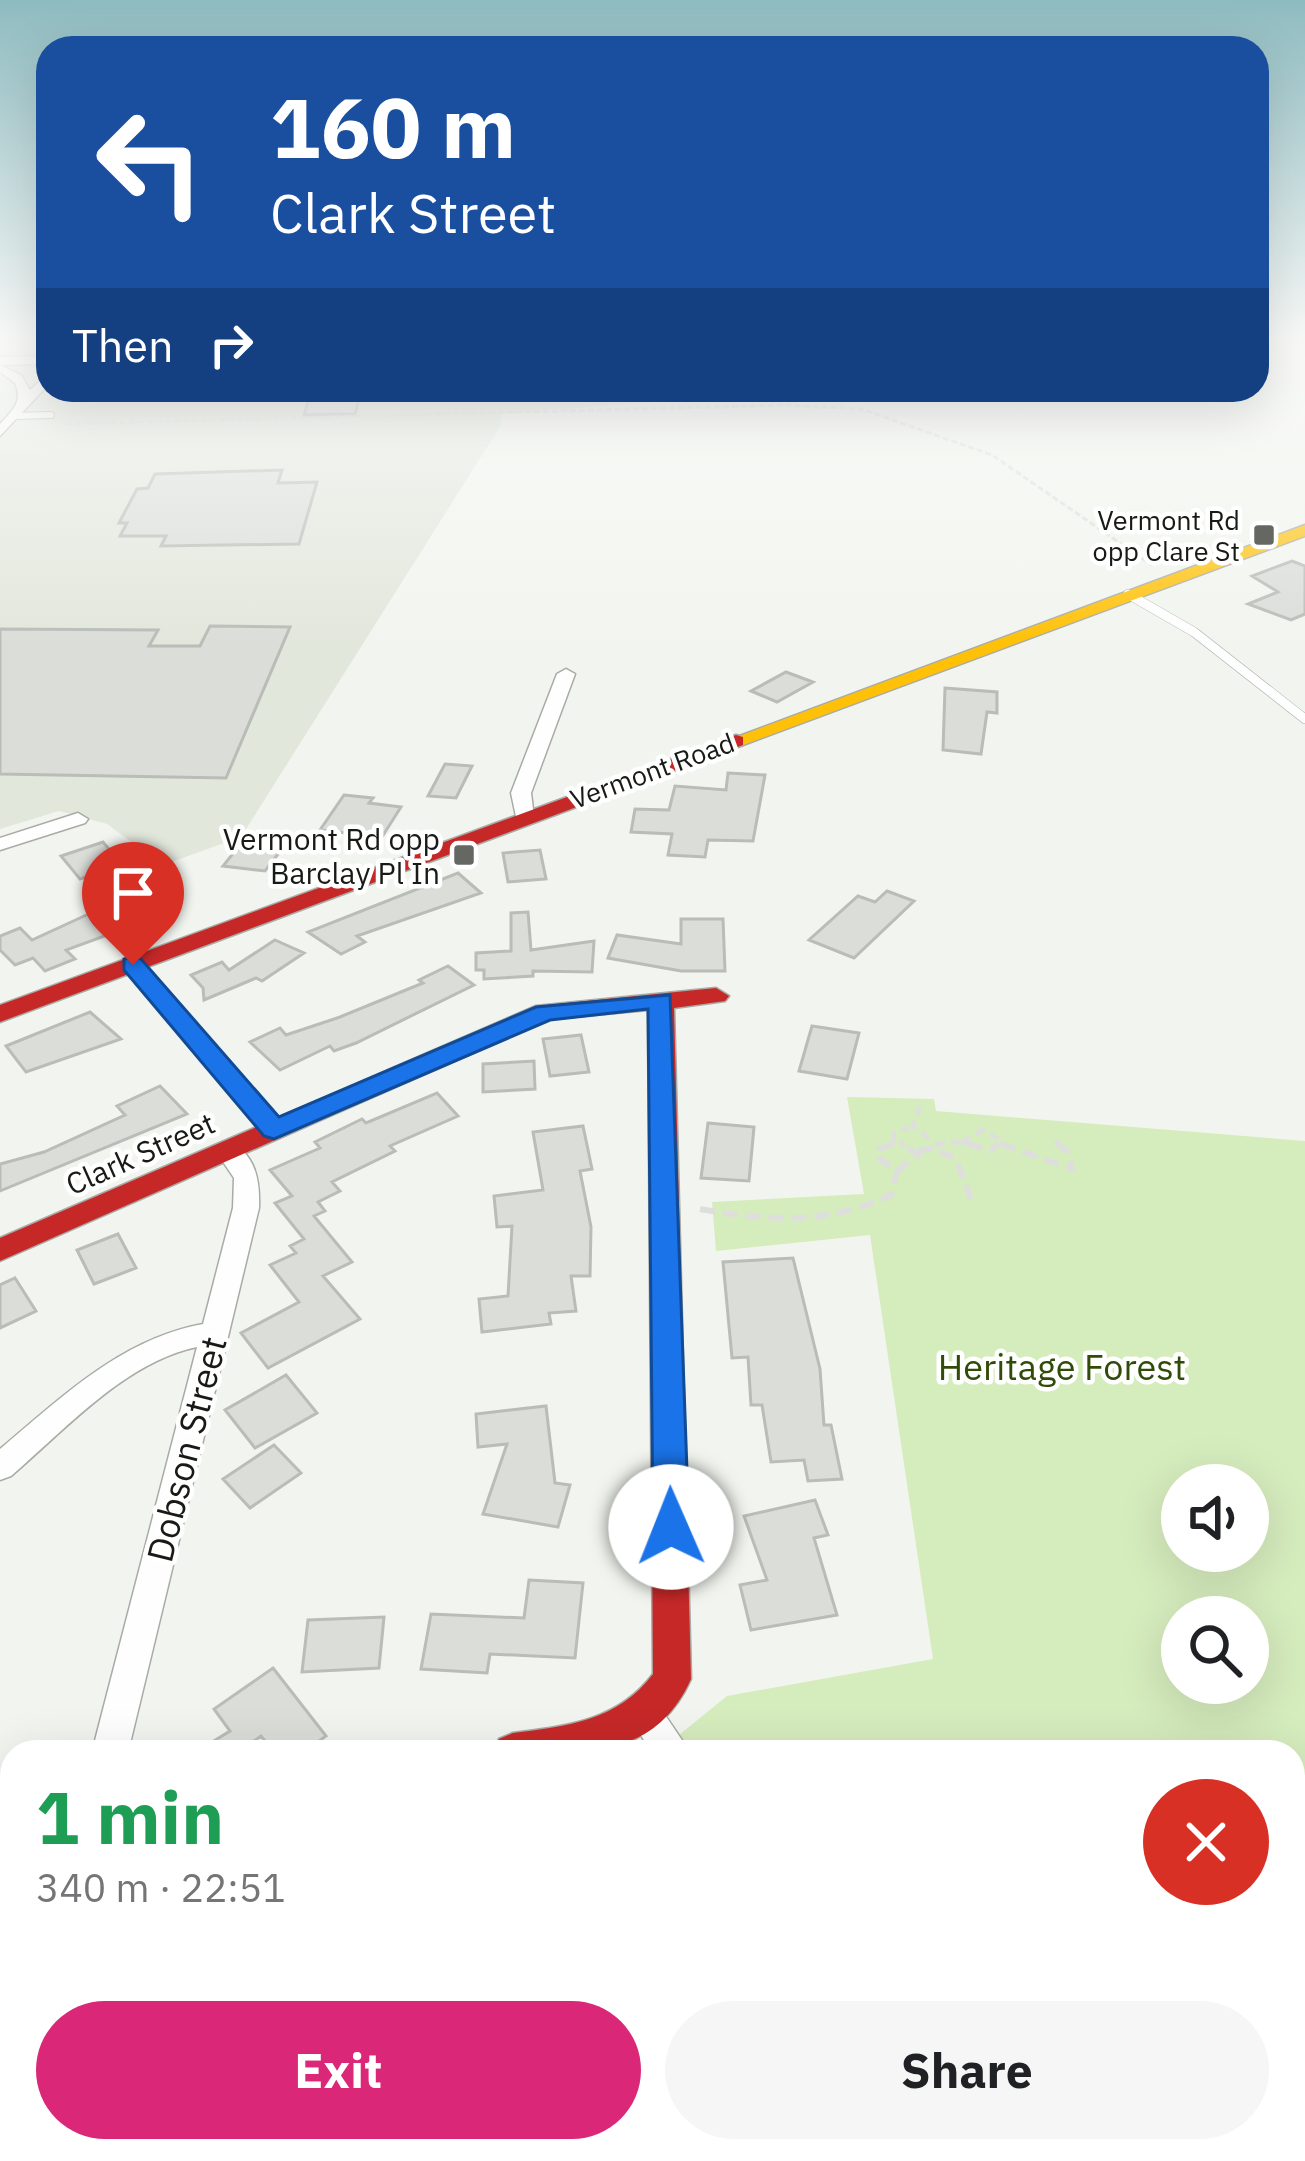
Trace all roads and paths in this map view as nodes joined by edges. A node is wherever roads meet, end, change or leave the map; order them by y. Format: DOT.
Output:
graph roads {
  1 [pos="955,442"];
  2 [pos="1301,534"];
  3 [pos="1163,572"];
  4 [pos="1128,594"];
  5 [pos="566,674"];
  6 [pos="1305,719"];
  7 [pos="524,817"];
  8 [pos="78,819"];
  9 [pos="0,844"];
  10 [pos="133,965"];
  11 [pos="716,996"];
  12 [pos="661,1000"];
  13 [pos="0,1014"];
  14 [pos="920,1106"];
  15 [pos="914,1126"];
  16 [pos="274,1130"];
  17 [pos="894,1141"];
  18 [pos="962,1142"];
  19 [pos="1055,1142"];
  20 [pos="999,1143"];
  21 [pos="936,1147"];
  22 [pos="228,1150"];
  23 [pos="917,1151"];
  24 [pos="897,1171"];
  25 [pos="971,1199"];
  26 [pos="665,1203"];
  27 [pos="0,1250"];
  28 [pos="215,1333"];
  29 [pos="0,1467"];
  30 [pos="647,1717"];
  31 [pos="113,1740"];
  32 [pos="584,1740"];
  33 [pos="663,1740"];
  1 -- 3 [label="path"];
  2 -- 4 [label="street, Vermont Road"];
  4 -- 6 [label="lane"];
  4 -- 7 [label="street, Vermont Road"];
  5 -- 7 [label="street"];
  7 -- 10 [label="street, Vermont Road"];
  8 -- 9 [label="street"];
  10 -- 13 [label="street, Vermont Road"];
  10 -- 16 [label="street"];
  11 -- 12 [label="street, Clark Street"];
  12 -- 16 [label="street, Clark Street"];
  12 -- 26 [label="street"];
  14 -- 15 [label="path"];
  15 -- 17 [label="path"];
  15 -- 21 [label="path"];
  16 -- 22 [label="street, Clark Street"];
  17 -- 23 [label="path"];
  17 -- 24 [label="path"];
  18 -- 20 [label="path"];
  18 -- 20 [label="path"];
  18 -- 21 [label="path"];
  19 -- 20 [label="path"];
  21 -- 23 [label="path"];
  21 -- 25 [label="path"];
  22 -- 27 [label="street, Clark Street"];
  22 -- 28 [label="street, Dobson Street"];
  23 -- 24 [label="path"];
  24 -- 26 [label="path"];
  26 -- 30 [label="street"];
  28 -- 29 [label="street"];
  28 -- 31 [label="street, Dobson Street"];
  30 -- 32 [label="street"];
  30 -- 33 [label="street"];
}
